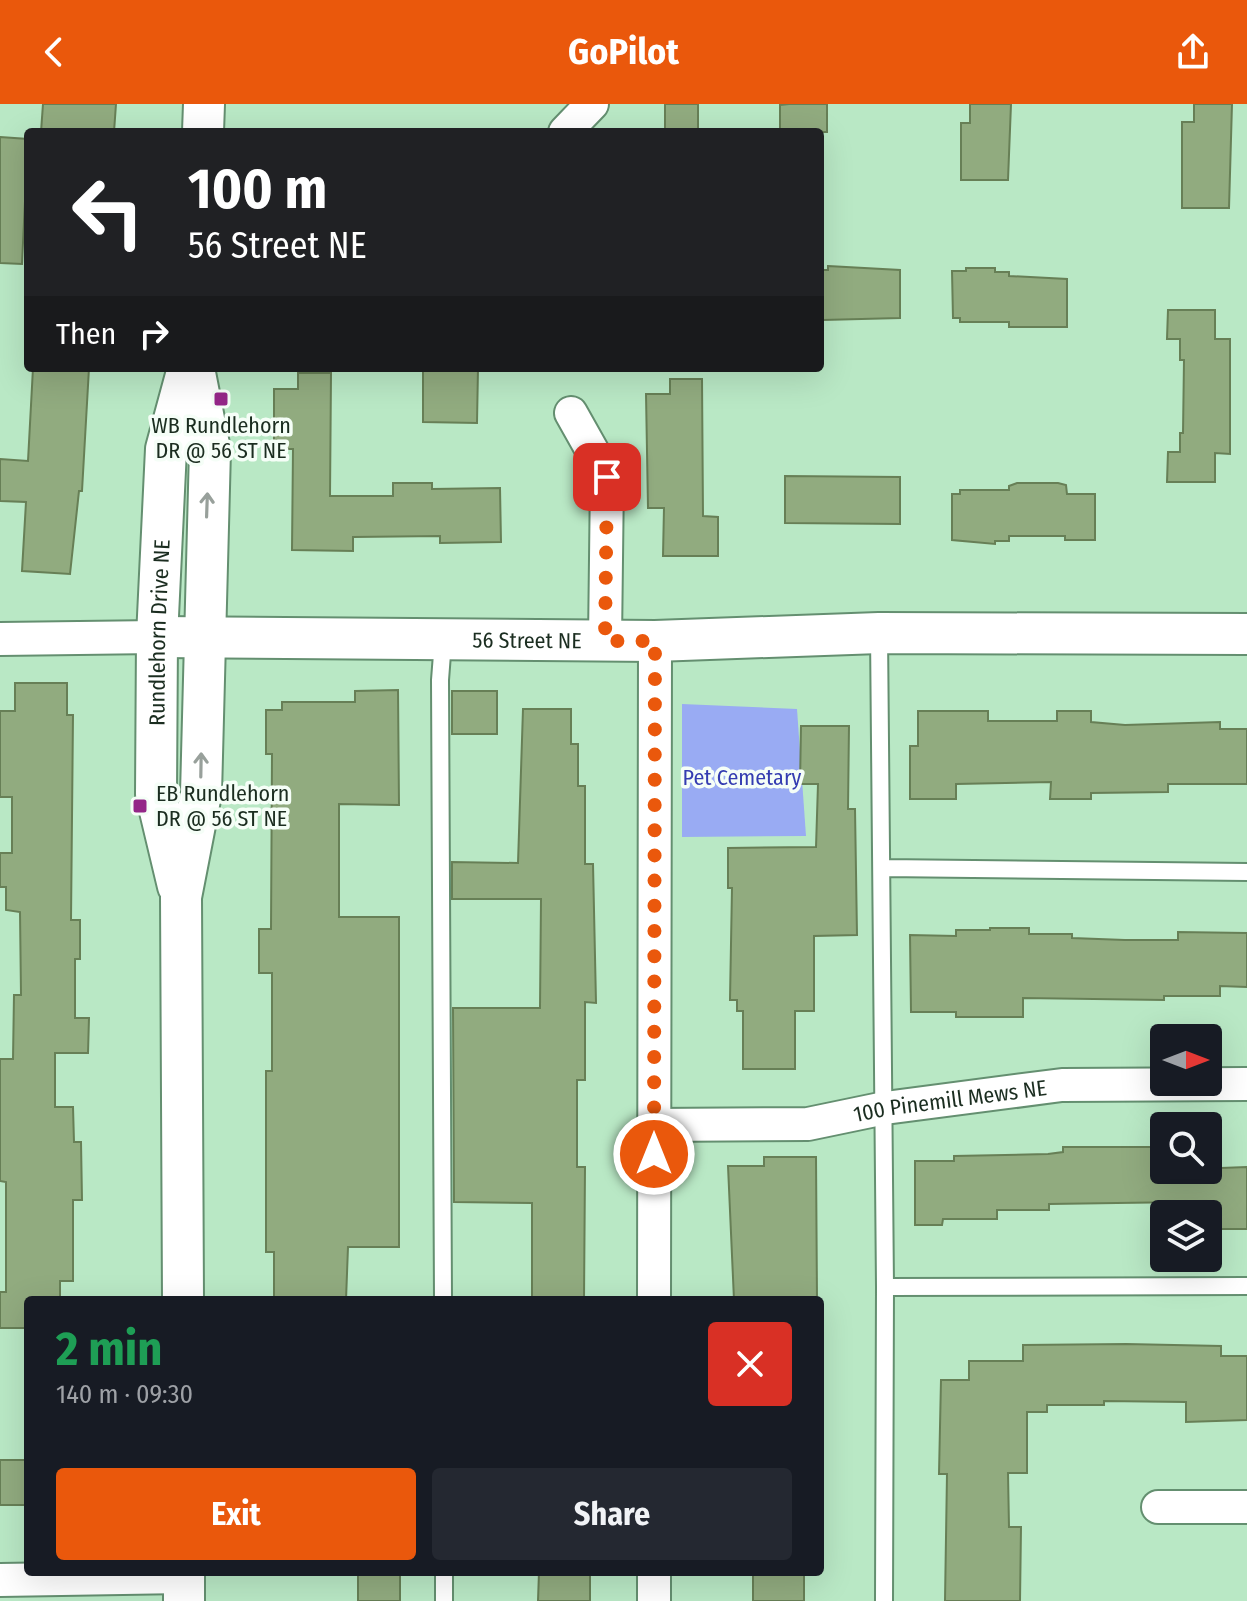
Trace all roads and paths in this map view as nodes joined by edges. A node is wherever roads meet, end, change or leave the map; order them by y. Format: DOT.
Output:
graph roads {
  1 [pos="204,104"];
  2 [pos="592,104"];
  3 [pos="203,128"];
  4 [pos="569,128"];
  5 [pos="187,372"];
  6 [pos="195,372"];
  7 [pos="571,413"];
  8 [pos="879,633"];
  9 [pos="1247,634"];
  10 [pos="157,637"];
  11 [pos="202,637"];
  12 [pos="0,639"];
  13 [pos="443,641"];
  14 [pos="605,641"];
  15 [pos="655,641"];
  16 [pos="884,868"];
  17 [pos="1247,872"];
  18 [pos="181,897"];
  19 [pos="1247,1084"];
  20 [pos="885,1108"];
  21 [pos="654,1125"];
  22 [pos="1247,1286"];
  23 [pos="885,1287"];
  24 [pos="183,1296"];
  25 [pos="443,1296"];
  26 [pos="654,1296"];
  27 [pos="1158,1507"];
  28 [pos="1247,1507"];
  29 [pos="444,1576"];
  30 [pos="654,1576"];
  31 [pos="0,1580"];
  32 [pos="184,1583"];
  33 [pos="444,1601"];
  34 [pos="654,1601"];
  35 [pos="884,1601"];
  1 -- 3 [label="street"];
  2 -- 4 [label="street"];
  5 -- 10 [label="street, Rundlehorn Drive NE"];
  11 -- 6 [label="street, Rundlehorn Drive NE, one-way"];
  7 -- 14 [label="street"];
  8 -- 9 [label="street, 56 Street NE"];
  8 -- 15 [label="street, 56 Street NE"];
  8 -- 16 [label="lane"];
  10 -- 11 [label="street, 56 Street NE"];
  10 -- 12 [label="street, 56 Street NE"];
  10 -- 18 [label="street, Rundlehorn Drive NE"];
  11 -- 13 [label="street, 56 Street NE"];
  18 -- 11 [label="street, Rundlehorn Drive NE, one-way"];
  13 -- 14 [label="street, 56 Street NE"];
  13 -- 25 [label="lane"];
  14 -- 15 [label="street, 56 Street NE"];
  15 -- 21 [label="street"];
  16 -- 17 [label="lane"];
  16 -- 20 [label="lane"];
  18 -- 24 [label="street, Rundlehorn Drive NE"];
  19 -- 20 [label="street, 100 Pinemill Mews NE"];
  20 -- 21 [label="street, 100 Pinemill Mews NE"];
  20 -- 23 [label="lane"];
  21 -- 26 [label="street"];
  22 -- 23 [label="lane"];
  23 -- 35 [label="lane"];
  27 -- 28 [label="street"];
  29 -- 33 [label="lane"];
  30 -- 34 [label="street"];
  31 -- 32 [label="street"];
}
